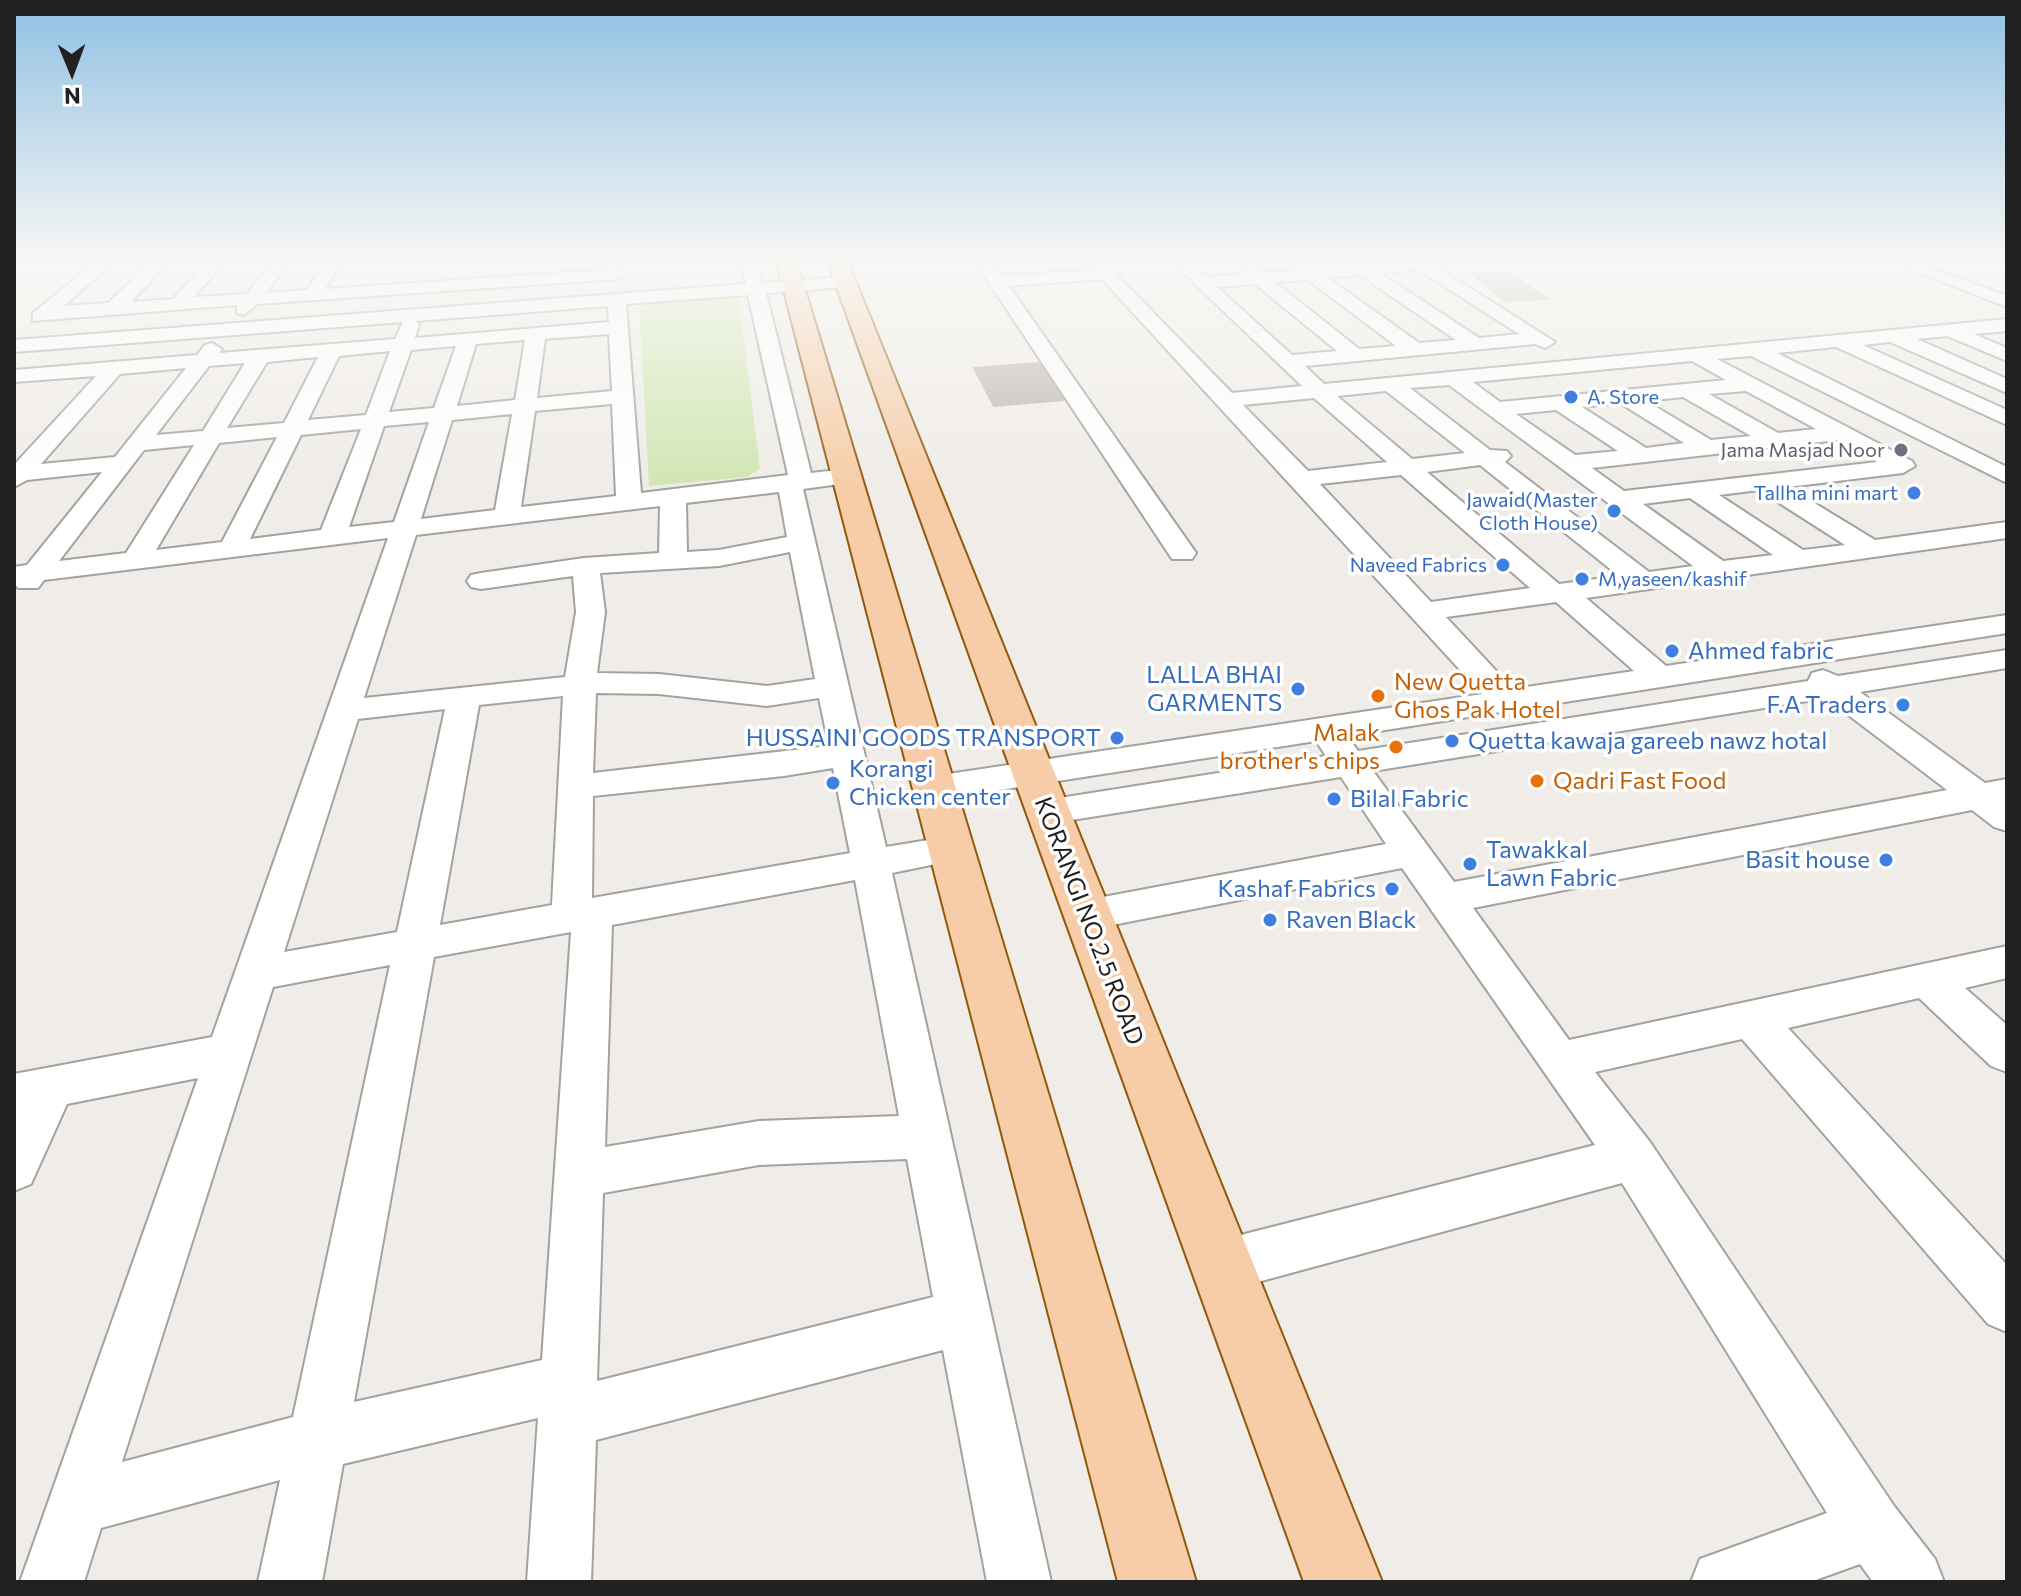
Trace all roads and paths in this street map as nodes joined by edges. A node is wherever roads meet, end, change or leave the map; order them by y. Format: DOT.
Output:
graph roads {
  1 [pos="159,334"];
  2 [pos="224,334"];
  3 [pos="406,334"];
  4 [pos="529,334"];
  5 [pos="536,334"];
  6 [pos="619,334"];
  7 [pos="787,334"];
  8 [pos="865,334"];
  9 [pos="1032,334"];
  10 [pos="1163,334"];
  11 [pos="1257,334"];
  12 [pos="1329,334"];
  13 [pos="1394,334"];
  14 [pos="1461,334"];
  15 [pos="1533,334"];
  16 [pos="1906,334"];
  17 [pos="1959,334"];
  18 [pos="1892,336"];
  19 [pos="1539,338"];
  20 [pos="468,339"];
  21 [pos="1839,341"];
  22 [pos="401,344"];
  23 [pos="1475,344"];
  24 [pos="14,346"];
  25 [pos="1753,349"];
  26 [pos="332,350"];
  27 [pos="1415,350"];
  28 [pos="1695,355"];
  29 [pos="2007,355"];
  30 [pos="260,356"];
  31 [pos="1355,356"];
  32 [pos="204,360"];
  33 [pos="1287,362"];
  34 [pos="1583,365"];
  35 [pos="114,368"];
  36 [pos="38,374"];
  37 [pos="14,376"];
  38 [pos="1453,378"];
  39 [pos="1391,384"];
  40 [pos="1749,384"];
  41 [pos="2007,387"];
  42 [pos="1686,390"];
  43 [pos="1319,391"];
  44 [pos="623,396"];
  45 [pos="1624,396"];
  46 [pos="14,398"];
  47 [pos="1224,400"];
  48 [pos="1561,403"];
  49 [pos="524,406"];
  50 [pos="1496,409"];
  51 [pos="443,414"];
  52 [pos="2007,418"];
  53 [pos="374,421"];
  54 [pos="292,429"];
  55 [pos="1841,433"];
  56 [pos="211,437"];
  57 [pos="1774,440"];
  58 [pos="1707,448"];
  59 [pos="130,453"];
  60 [pos="1641,455"];
  61 [pos="1562,457"];
  62 [pos="1485,458"];
  63 [pos="1970,458"];
  64 [pos="1903,466"];
  65 [pos="1406,467"];
  66 [pos="16,476"];
  67 [pos="2007,476"];
  68 [pos="812,479"];
  69 [pos="1302,479"];
  70 [pos="1763,482"];
  71 [pos="1695,490"];
  72 [pos="673,496"];
  73 [pos="1619,499"];
  74 [pos="629,501"];
  75 [pos="507,516"];
  76 [pos="405,527"];
  77 [pos="2007,530"];
  78 [pos="332,537"];
  79 [pos="801,542"];
  80 [pos="232,549"];
  81 [pos="1870,549"];
  82 [pos="1182,553"];
  83 [pos="1798,559"];
  84 [pos="136,560"];
  85 [pos="673,561"];
  86 [pos="584,566"];
  87 [pos="1717,570"];
  88 [pos="25,574"];
  89 [pos="1642,580"];
  90 [pos="481,581"];
  91 [pos="1557,593"];
  92 [pos="14,600"];
  93 [pos="1422,612"];
  94 [pos="2007,624"];
  95 [pos="1792,657"];
  96 [pos="2007,659"];
  97 [pos="1660,677"];
  98 [pos="580,684"];
  99 [pos="833,686"];
  100 [pos="1834,689"];
  101 [pos="464,697"];
  102 [pos="1506,701"];
  103 [pos="344,710"];
  104 [pos="1338,746"];
  105 [pos="847,754"];
  106 [pos="576,786"];
  107 [pos="935,788"];
  108 [pos="1040,793"];
  109 [pos="1998,802"];
  110 [pos="952,849"];
  111 [pos="1413,852"];
  112 [pos="871,864"];
  113 [pos="1447,898"];
  114 [pos="582,915"];
  115 [pos="1087,915"];
  116 [pos="418,944"];
  117 [pos="2007,962"];
  118 [pos="256,973"];
  119 [pos="1927,980"];
  120 [pos="1751,1018"];
  121 [pos="229,1053"];
  122 [pos="2007,1053"];
  123 [pos="1559,1061"];
  124 [pos="32,1090"];
  125 [pos="927,1137"];
  126 [pos="1633,1158"];
  127 [pos="14,1168"];
  128 [pos="580,1174"];
  129 [pos="1221,1266"];
  130 [pos="2007,1305"];
  131 [pos="964,1317"];
  132 [pos="568,1400"];
  133 [pos="319,1440"];
  134 [pos="78,1504"];
  135 [pos="1872,1528"];
  136 [pos="52,1582"];
  137 [pos="290,1582"];
  138 [pos="559,1582"];
  139 [pos="1019,1582"];
  140 [pos="1157,1582"];
  141 [pos="1343,1582"];
  142 [pos="1723,1582"];
  143 [pos="1912,1582"];
  1 -- 24 [label="street"];
  2 -- 32 [label="street"];
  3 -- 22 [label="street"];
  4 -- 20 [label="street"];
  5 -- 49 [label="street"];
  6 -- 44 [label="street"];
  7 -- 68 [label="main road"];
  8 -- 108 [label="main road, KORANGI NO.2.5 ROAD"];
  9 -- 82 [label="street"];
  10 -- 47 [label="street"];
  11 -- 33 [label="street"];
  12 -- 31 [label="street"];
  13 -- 27 [label="street"];
  14 -- 23 [label="street"];
  15 -- 19 [label="street"];
  16 -- 18 [label="street"];
  17 -- 29 [label="street"];
  18 -- 21 [label="street"];
  18 -- 41 [label="street"];
  19 -- 23 [label="street"];
  19 -- 34 [label="street"];
  20 -- 22 [label="street"];
  20 -- 51 [label="street"];
  21 -- 25 [label="street"];
  21 -- 52 [label="street"];
  22 -- 26 [label="street"];
  22 -- 53 [label="street"];
  23 -- 27 [label="street"];
  25 -- 28 [label="street"];
  25 -- 63 [label="street"];
  26 -- 30 [label="street"];
  26 -- 54 [label="street"];
  27 -- 31 [label="street"];
  28 -- 34 [label="street"];
  28 -- 40 [label="street"];
  30 -- 32 [label="street"];
  30 -- 56 [label="street"];
  31 -- 33 [label="street"];
  32 -- 35 [label="street"];
  32 -- 59 [label="street"];
  33 -- 43 [label="street"];
  34 -- 38 [label="street"];
  35 -- 36 [label="street"];
  35 -- 66 [label="street"];
  36 -- 37 [label="street"];
  36 -- 46 [label="street"];
  38 -- 39 [label="street"];
  38 -- 50 [label="street"];
  39 -- 43 [label="street"];
  39 -- 62 [label="street"];
  40 -- 42 [label="street"];
  40 -- 55 [label="street"];
  42 -- 45 [label="street"];
  42 -- 57 [label="street"];
  43 -- 47 [label="street"];
  43 -- 65 [label="street"];
  44 -- 49 [label="street"];
  44 -- 74 [label="street"];
  45 -- 48 [label="street"];
  45 -- 58 [label="street"];
  47 -- 69 [label="street"];
  48 -- 50 [label="street"];
  48 -- 60 [label="street"];
  49 -- 51 [label="street"];
  49 -- 75 [label="street"];
  50 -- 61 [label="street"];
  51 -- 53 [label="street"];
  51 -- 76 [label="street"];
  53 -- 54 [label="street"];
  53 -- 78 [label="street"];
  54 -- 56 [label="street"];
  54 -- 80 [label="street"];
  55 -- 57 [label="street"];
  55 -- 64 [label="street"];
  56 -- 59 [label="street"];
  56 -- 84 [label="street"];
  57 -- 58 [label="street"];
  58 -- 60 [label="street"];
  59 -- 66 [label="street"];
  59 -- 88 [label="street"];
  60 -- 61 [label="street"];
  61 -- 62 [label="street"];
  61 -- 73 [label="street"];
  62 -- 65 [label="street"];
  62 -- 89 [label="street"];
  63 -- 64 [label="street"];
  63 -- 67 [label="street"];
  64 -- 70 [label="street"];
  65 -- 69 [label="street"];
  65 -- 91 [label="street"];
  68 -- 72 [label="street"];
  68 -- 79 [label="street"];
  68 -- 107 [label="main road"];
  69 -- 93 [label="street"];
  70 -- 71 [label="street"];
  70 -- 81 [label="street"];
  71 -- 73 [label="street"];
  71 -- 83 [label="street"];
  72 -- 74 [label="street"];
  72 -- 85 [label="street"];
  73 -- 87 [label="street"];
  74 -- 75 [label="street"];
  75 -- 76 [label="street"];
  76 -- 78 [label="street"];
  76 -- 103 [label="street"];
  77 -- 81 [label="street"];
  78 -- 80 [label="street"];
  79 -- 85 [label="street"];
  79 -- 99 [label="street"];
  80 -- 84 [label="street"];
  81 -- 83 [label="street"];
  83 -- 87 [label="street"];
  84 -- 88 [label="street"];
  85 -- 86 [label="street"];
  86 -- 90 [label="street"];
  86 -- 98 [label="street"];
  87 -- 89 [label="street"];
  88 -- 92 [label="street"];
  89 -- 91 [label="street"];
  91 -- 93 [label="street"];
  91 -- 97 [label="street"];
  93 -- 102 [label="street"];
  94 -- 95 [label="street"];
  95 -- 97 [label="street"];
  95 -- 100 [label="street"];
  96 -- 100 [label="street"];
  97 -- 102 [label="street"];
  98 -- 99 [label="street"];
  98 -- 101 [label="street"];
  98 -- 106 [label="street"];
  99 -- 105 [label="street"];
  100 -- 104 [label="street"];
  100 -- 109 [label="street"];
  101 -- 103 [label="street"];
  101 -- 116 [label="street"];
  102 -- 104 [label="street"];
  103 -- 118 [label="street"];
  104 -- 108 [label="street"];
  104 -- 111 [label="street"];
  105 -- 106 [label="street"];
  105 -- 112 [label="street"];
  106 -- 114 [label="street"];
  107 -- 108 [label="street"];
  107 -- 110 [label="main road"];
  108 -- 115 [label="main road, KORANGI NO.2.5 ROAD"];
  109 -- 113 [label="street"];
  110 -- 112 [label="street"];
  110 -- 140 [label="main road"];
  111 -- 113 [label="street"];
  111 -- 115 [label="street"];
  112 -- 114 [label="street"];
  112 -- 125 [label="street"];
  113 -- 123 [label="street"];
  114 -- 116 [label="street"];
  114 -- 128 [label="street"];
  115 -- 129 [label="main road, KORANGI NO.2.5 ROAD"];
  116 -- 118 [label="street"];
  116 -- 133 [label="street"];
  117 -- 119 [label="street"];
  118 -- 121 [label="street"];
  119 -- 120 [label="street"];
  119 -- 122 [label="street"];
  120 -- 123 [label="street"];
  120 -- 130 [label="street"];
  121 -- 124 [label="street"];
  121 -- 134 [label="street"];
  123 -- 126 [label="street"];
  124 -- 127 [label="street"];
  125 -- 128 [label="street"];
  125 -- 131 [label="street"];
  126 -- 129 [label="street"];
  126 -- 135 [label="street"];
  128 -- 132 [label="street"];
  129 -- 141 [label="main road, KORANGI NO.2.5 ROAD"];
  131 -- 132 [label="street"];
  131 -- 139 [label="street"];
  132 -- 133 [label="street"];
  132 -- 138 [label="street"];
  133 -- 134 [label="street"];
  133 -- 137 [label="street"];
  134 -- 136 [label="street"];
  135 -- 142 [label="street"];
  135 -- 143 [label="street"];
}
